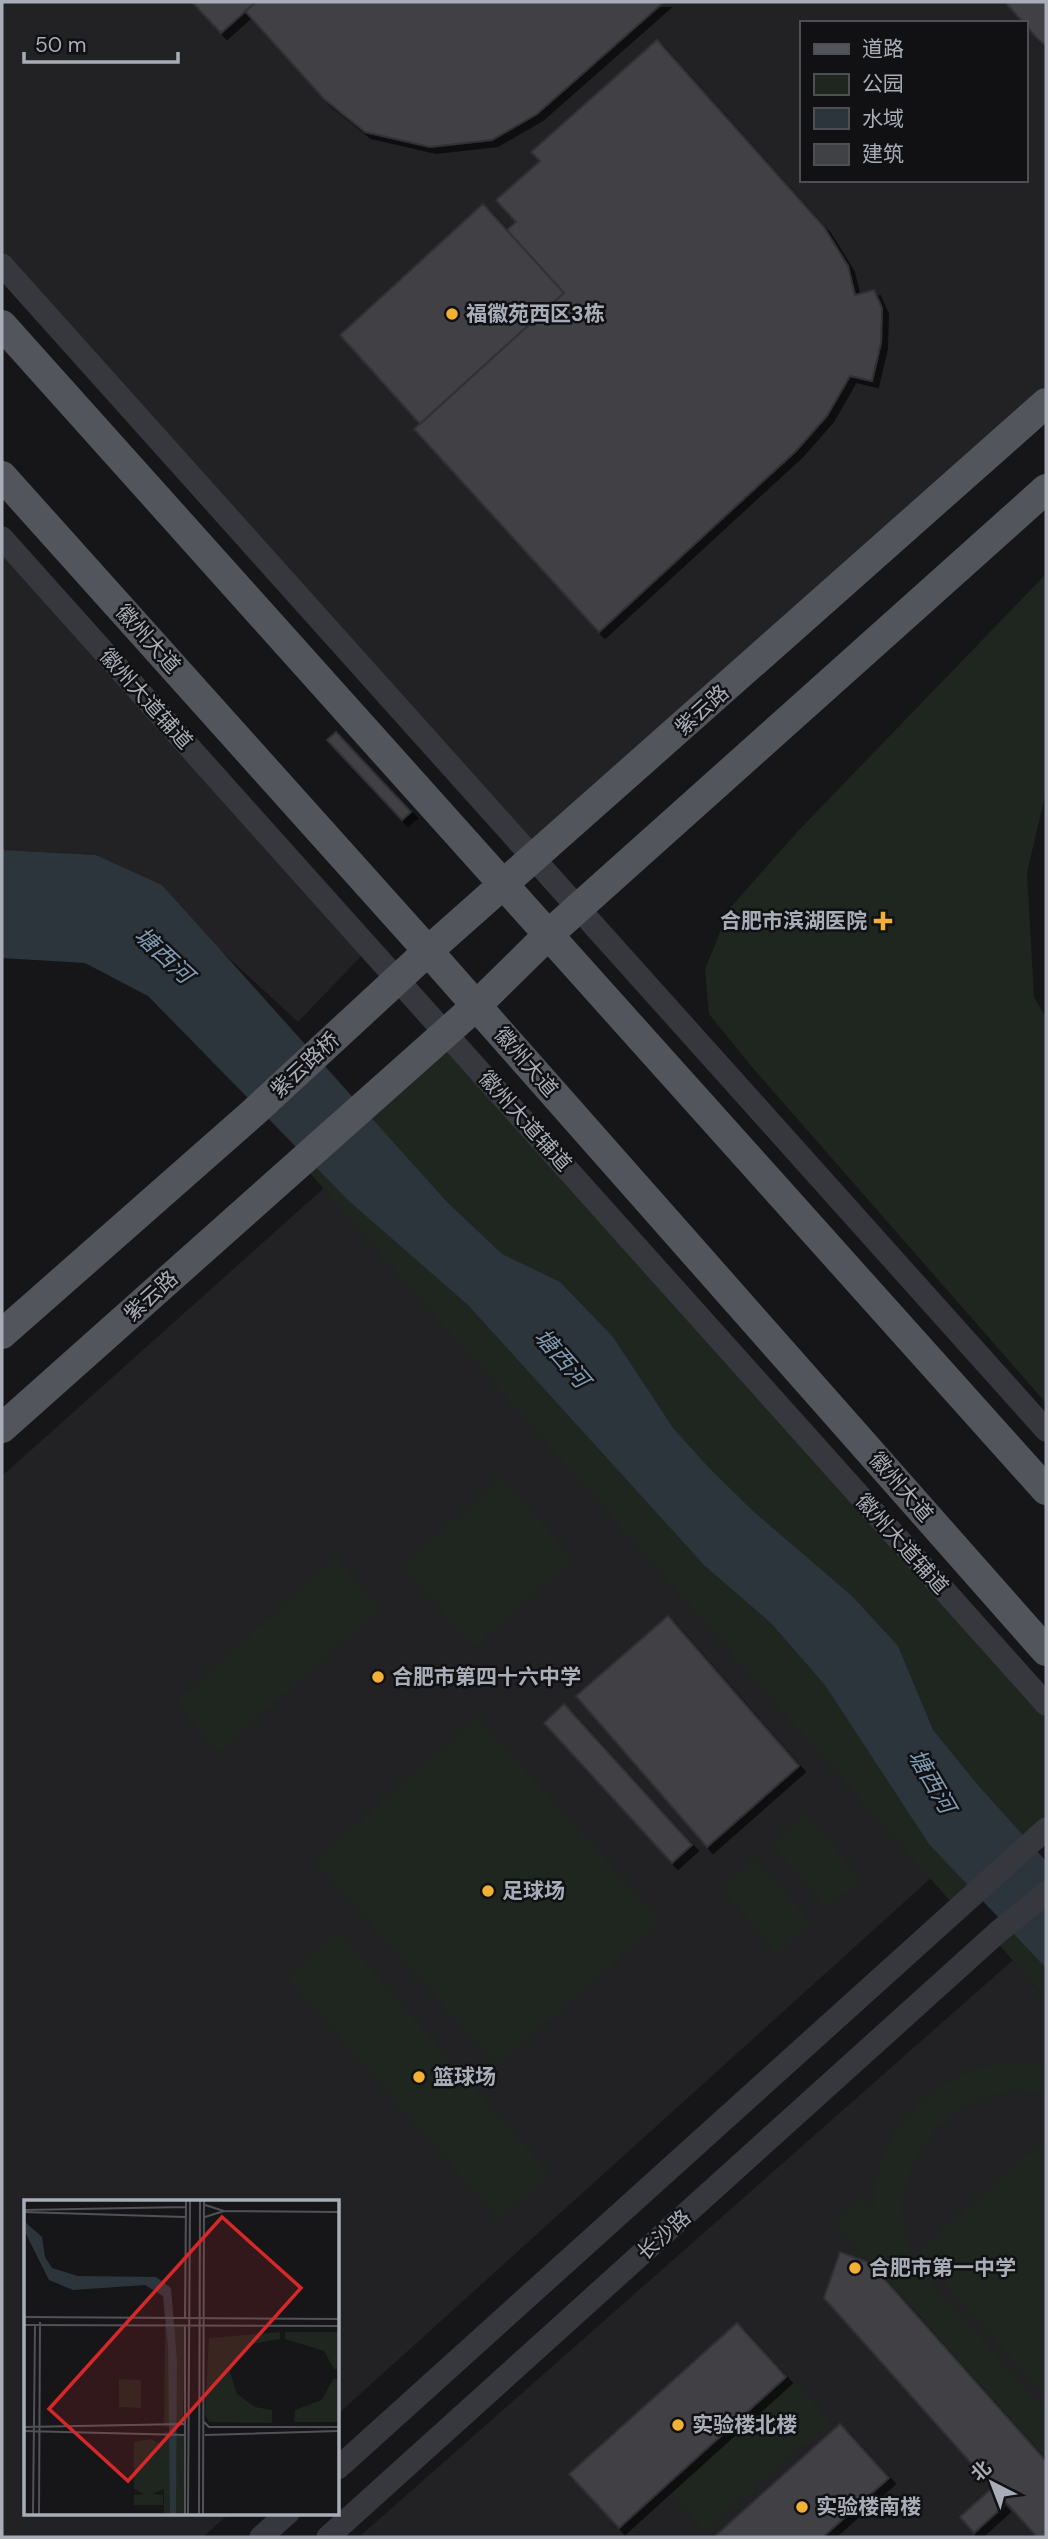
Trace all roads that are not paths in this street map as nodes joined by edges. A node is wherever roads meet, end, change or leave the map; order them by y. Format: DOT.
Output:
graph roads {
  1 [pos="2,265"];
  2 [pos="2,325"];
  3 [pos="1046,403"];
  4 [pos="2,476"];
  5 [pos="1046,489"];
  6 [pos="2,538"];
  7 [pos="534,859"];
  8 [pos="504,884"];
  9 [pos="578,908"];
  10 [pos="548,935"];
  11 [pos="428,951"];
  12 [pos="398,980"];
  13 [pos="476,1006"];
  14 [pos="356,1017"];
  15 [pos="445,1032"];
  16 [pos="2,1334"];
  17 [pos="2,1428"];
  18 [pos="1046,1430"];
  19 [pos="1046,1490"];
  20 [pos="1046,1651"];
  21 [pos="1046,1704"];
  22 [pos="1044,1831"];
  23 [pos="1046,1893"];
  24 [pos="340,2466"];
  25 [pos="287,2514"];
  26 [pos="261,2537"];
  27 [pos="328,2537"];
  1 -- 7 [label="street"];
  2 -- 8 [label="main road"];
  3 -- 7 [label="main road, 紫云路"];
  4 -- 11 [label="main road, 徽州大道"];
  5 -- 9 [label="main road"];
  6 -- 12 [label="street, 徽州大道辅道"];
  7 -- 8 [label="main road, 紫云路"];
  7 -- 9 [label="street"];
  8 -- 10 [label="main road"];
  8 -- 11 [label="main road, 紫云路"];
  9 -- 10 [label="main road"];
  9 -- 18 [label="street"];
  10 -- 13 [label="main road"];
  10 -- 19 [label="main road"];
  11 -- 12 [label="main road, 紫云路"];
  11 -- 13 [label="main road, 徽州大道"];
  12 -- 14 [label="main road, 紫云路"];
  12 -- 15 [label="street, 徽州大道辅道"];
  13 -- 15 [label="main road"];
  13 -- 20 [label="main road, 徽州大道"];
  14 -- 16 [label="main road, 紫云路桥"];
  15 -- 17 [label="main road, 紫云路"];
  15 -- 21 [label="street, 徽州大道辅道"];
  22 -- 24 [label="street"];
  23 -- 27 [label="street, 长沙路"];
  25 -- 26 [label="street"];
}
